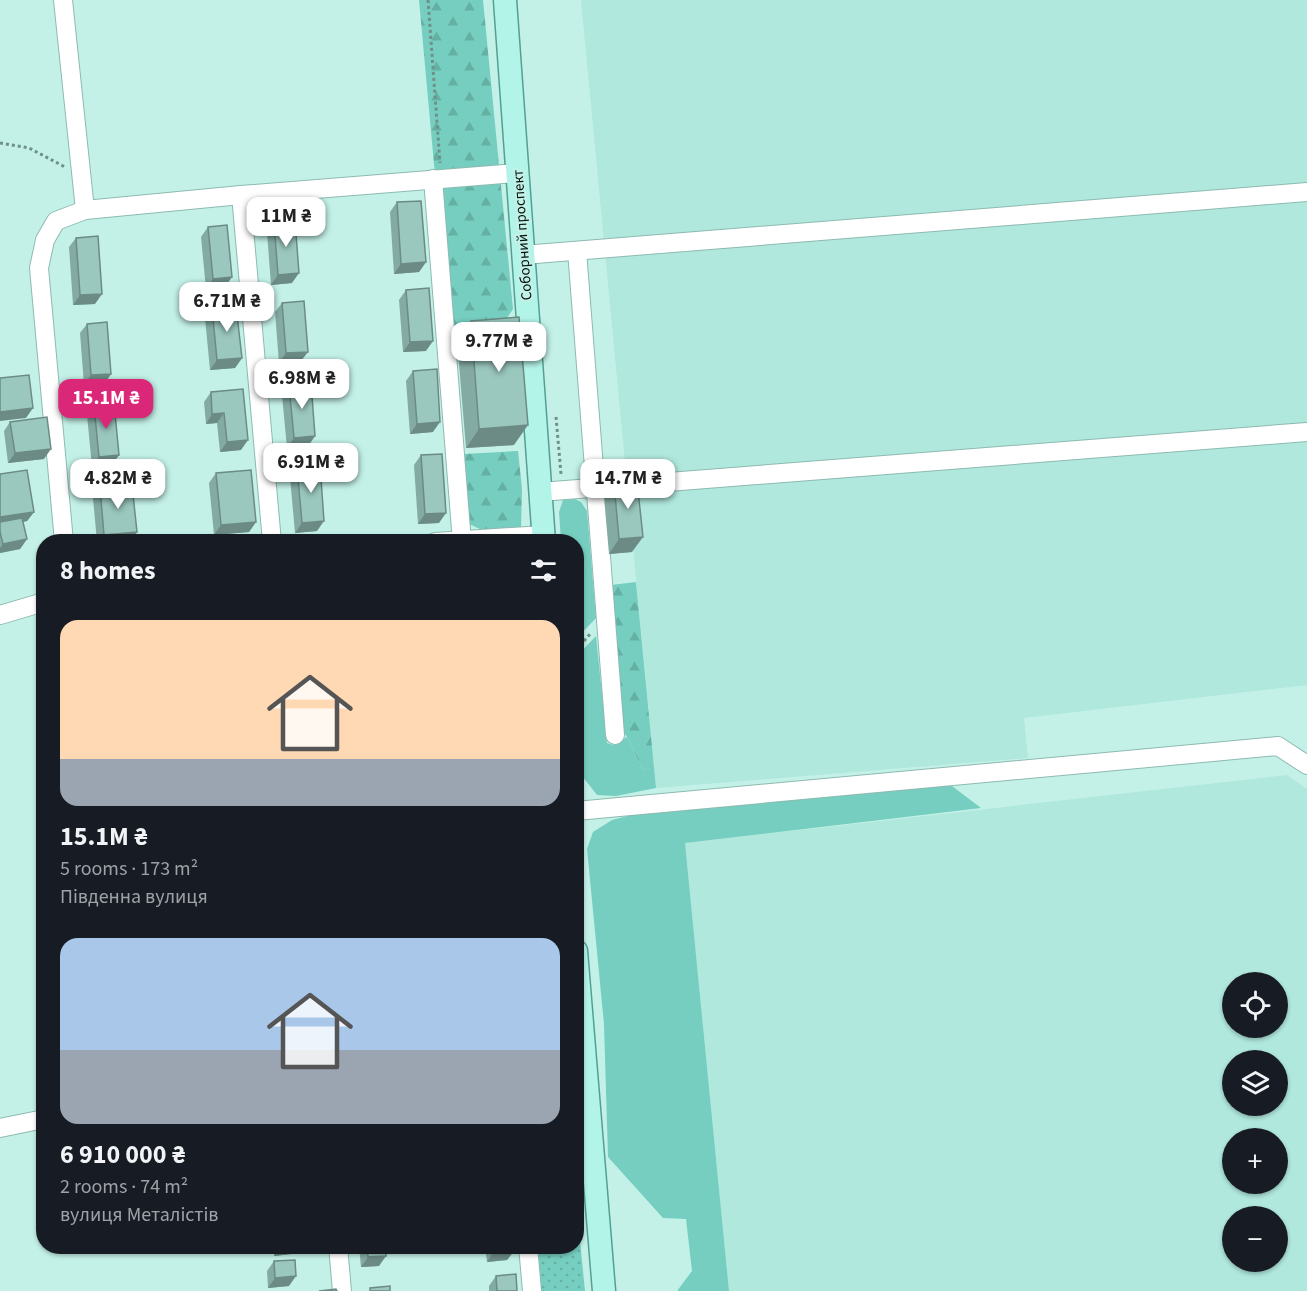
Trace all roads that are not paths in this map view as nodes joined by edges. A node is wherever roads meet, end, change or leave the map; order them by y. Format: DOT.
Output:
graph roads {
  1 [pos="63,0"];
  2 [pos="505,0"];
  3 [pos="517,173"];
  4 [pos="437,179"];
  5 [pos="1307,192"];
  6 [pos="241,195"];
  7 [pos="85,210"];
  8 [pos="577,251"];
  9 [pos="523,255"];
  10 [pos="1307,432"];
  11 [pos="596,488"];
  12 [pos="540,492"];
  13 [pos="63,534"];
  14 [pos="271,534"];
  15 [pos="461,534"];
  16 [pos="544,534"];
  17 [pos="36,604"];
  18 [pos="0,615"];
  19 [pos="615,735"];
  20 [pos="1307,765"];
  21 [pos="584,810"];
  22 [pos="584,1105"];
  23 [pos="36,1121"];
  24 [pos="0,1128"];
  25 [pos="339,1254"];
  26 [pos="529,1254"];
  27 [pos="342,1291"];
  28 [pos="532,1291"];
  29 [pos="604,1291"];
  1 -- 7 [label="street"];
  2 -- 3 [label="main road, Соборний проспект"];
  3 -- 4 [label="street"];
  3 -- 9 [label="main road, Соборний проспект"];
  4 -- 6 [label="street"];
  4 -- 15 [label="street"];
  5 -- 8 [label="street"];
  6 -- 7 [label="street"];
  6 -- 14 [label="street"];
  7 -- 13 [label="street"];
  8 -- 9 [label="street"];
  8 -- 11 [label="street"];
  9 -- 12 [label="main road, Соборний проспект"];
  10 -- 11 [label="street"];
  11 -- 12 [label="street"];
  11 -- 19 [label="street"];
  12 -- 16 [label="main road, Соборний проспект"];
  17 -- 18 [label="street"];
  20 -- 21 [label="street"];
  22 -- 29 [label="main road"];
  23 -- 24 [label="street"];
  25 -- 27 [label="street"];
  26 -- 28 [label="street"];
}
